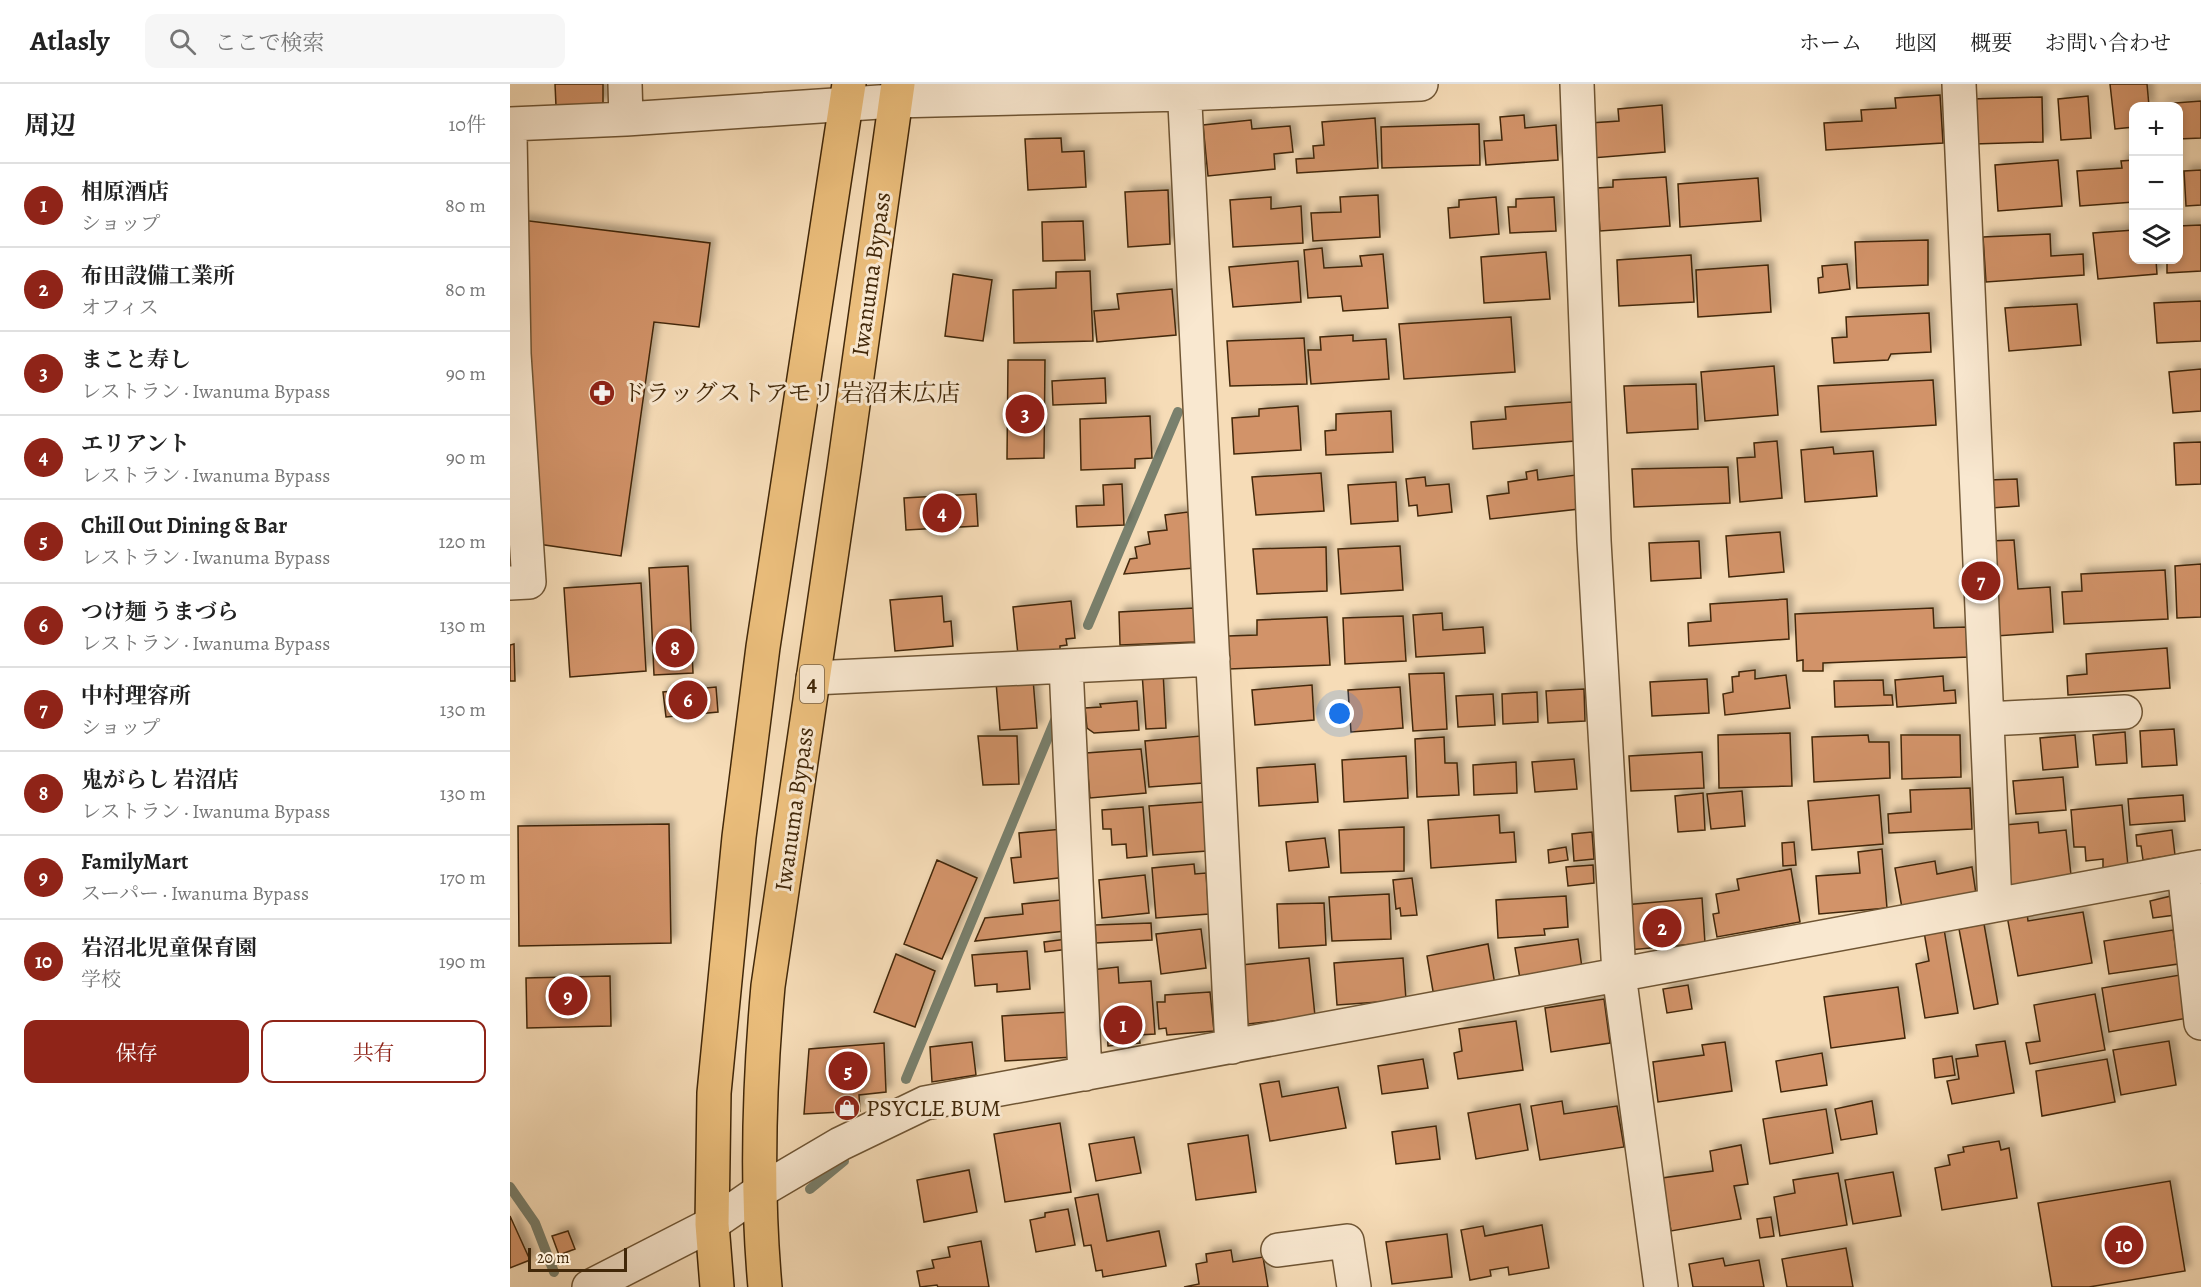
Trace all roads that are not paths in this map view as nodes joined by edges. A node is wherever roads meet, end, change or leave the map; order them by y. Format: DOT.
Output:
graph roads {
  1 [pos="625,84"];
  2 [pos="1421,84"];
  3 [pos="1577,84"];
  4 [pos="1959,84"];
  5 [pos="1184,89"];
  6 [pos="896,92"];
  7 [pos="847,94"];
  8 [pos="626,119"];
  9 [pos="510,124"];
  10 [pos="510,135"];
  11 [pos="512,354"];
  12 [pos="510,583"];
  13 [pos="1213,659"];
  14 [pos="1066,666"];
  15 [pos="813,678"];
  16 [pos="2125,712"];
  17 [pos="1987,719"];
  18 [pos="2193,869"];
  19 [pos="1995,905"];
  20 [pos="1619,974"];
  21 [pos="2201,1023"];
  22 [pos="1232,1047"];
  23 [pos="1085,1074"];
  24 [pos="760,1191"];
  25 [pos="712,1224"];
  26 [pos="1278,1250"];
  27 [pos="589,1287"];
  28 [pos="717,1287"];
  29 [pos="765,1287"];
  30 [pos="1354,1287"];
  31 [pos="1661,1287"];
  1 -- 8 [label="street"];
  2 -- 5 [label="street"];
  3 -- 20 [label="street"];
  4 -- 17 [label="street"];
  5 -- 6 [label="street"];
  5 -- 13 [label="street"];
  6 -- 7 [label="street"];
  6 -- 15 [label="highway, Iwanuma Bypass / 4"];
  7 -- 8 [label="street"];
  7 -- 25 [label="highway, Iwanuma Bypass"];
  8 -- 9 [label="street"];
  10 -- 11 [label="street"];
  11 -- 12 [label="street"];
  13 -- 14 [label="street"];
  13 -- 22 [label="street"];
  14 -- 15 [label="street"];
  14 -- 23 [label="street"];
  15 -- 24 [label="highway, Iwanuma Bypass / 4"];
  16 -- 17 [label="street"];
  17 -- 19 [label="street"];
  18 -- 19 [label="street"];
  18 -- 21 [label="street"];
  19 -- 20 [label="street"];
  20 -- 22 [label="street"];
  20 -- 31 [label="street"];
  22 -- 23 [label="street"];
  23 -- 24 [label="street"];
  24 -- 25 [label="street"];
  24 -- 29 [label="highway, Iwanuma Bypass / 4"];
  25 -- 27 [label="street"];
  25 -- 28 [label="highway, Iwanuma Bypass"];
  26 -- 30 [label="street"];
}
